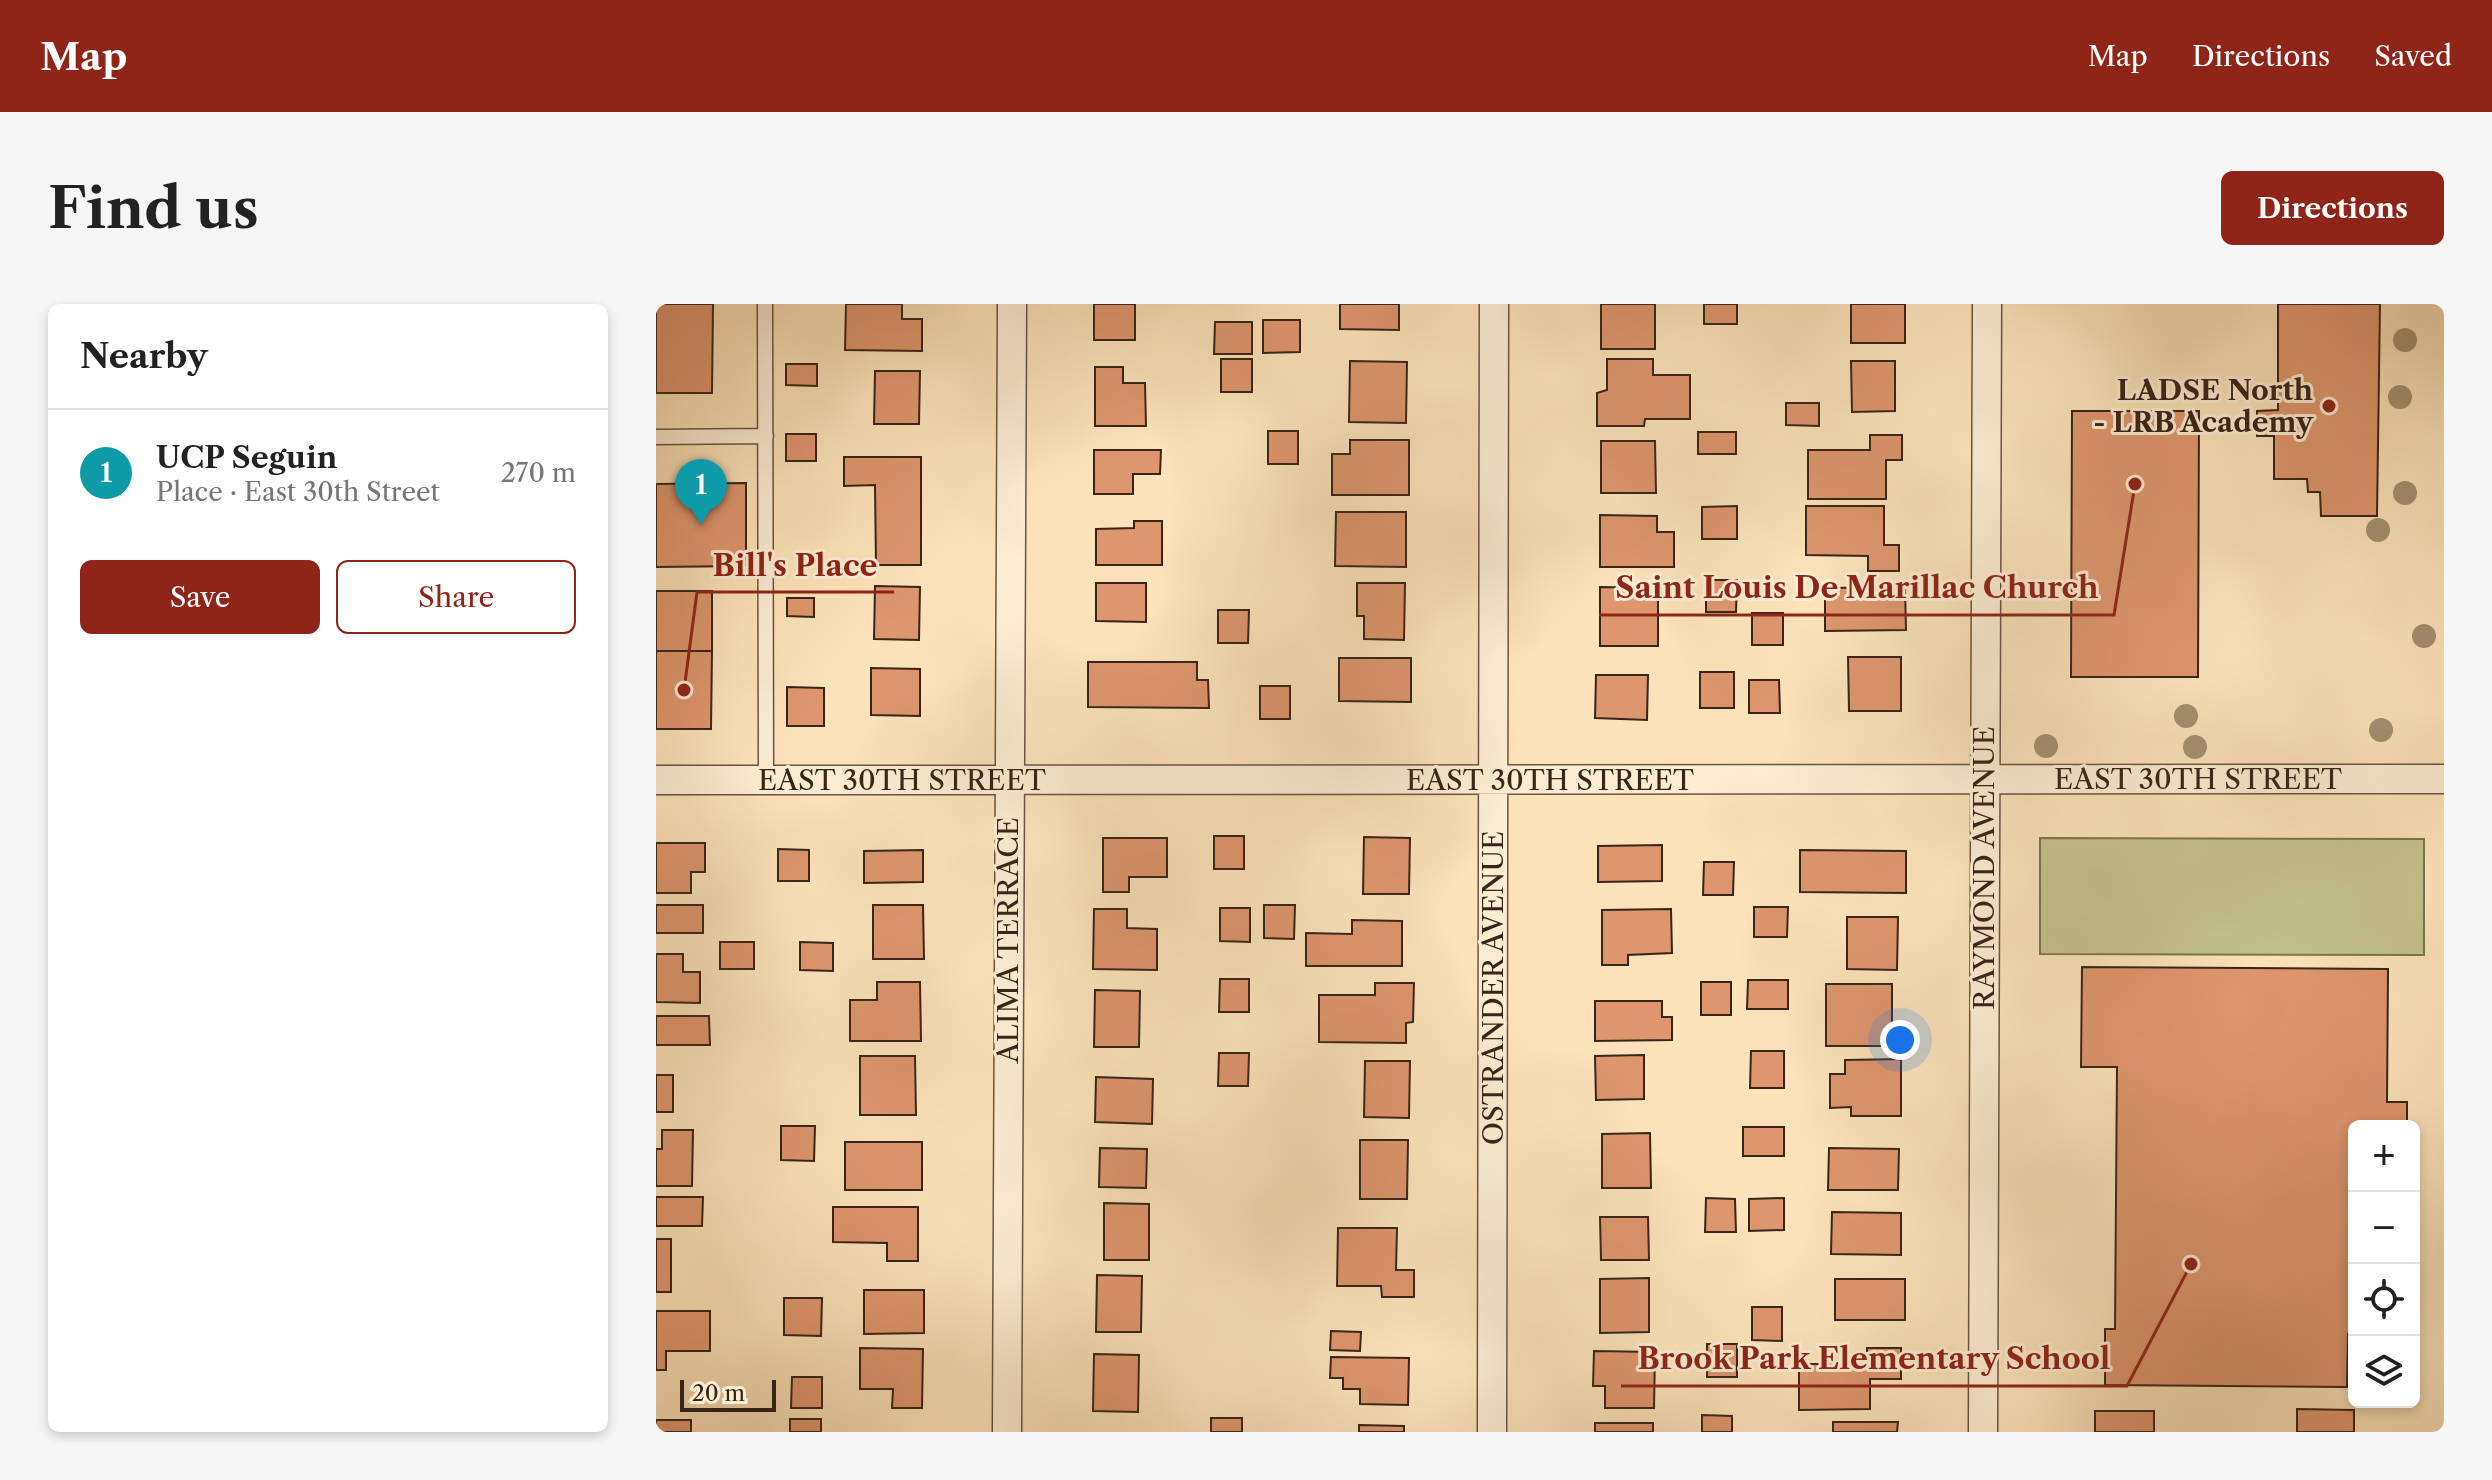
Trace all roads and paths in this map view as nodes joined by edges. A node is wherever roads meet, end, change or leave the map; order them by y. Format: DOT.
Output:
graph roads {
  1 [pos="765,304"];
  2 [pos="1012,304"];
  3 [pos="1494,304"];
  4 [pos="1987,304"];
  5 [pos="766,436"];
  6 [pos="656,437"];
  7 [pos="1985,779"];
  8 [pos="2444,779"];
  9 [pos="656,780"];
  10 [pos="766,780"];
  11 [pos="1009,780"];
  12 [pos="1493,780"];
  13 [pos="1007,1432"];
  14 [pos="1492,1432"];
  15 [pos="1983,1432"];
  1 -- 5 [label="lane"];
  2 -- 11 [label="street, ALIMA TERRACE"];
  3 -- 12 [label="street, OSTRANDER AVENUE"];
  4 -- 7 [label="street, RAYMOND AVENUE"];
  5 -- 6 [label="lane"];
  5 -- 10 [label="lane"];
  7 -- 8 [label="street, EAST 30TH STREET"];
  7 -- 12 [label="street, EAST 30TH STREET"];
  7 -- 15 [label="street, RAYMOND AVENUE"];
  9 -- 10 [label="street, EAST 30TH STREET"];
  10 -- 11 [label="street, EAST 30TH STREET"];
  11 -- 12 [label="street, EAST 30TH STREET"];
  11 -- 13 [label="street, ALIMA TERRACE"];
  12 -- 14 [label="street, OSTRANDER AVENUE"];
}
